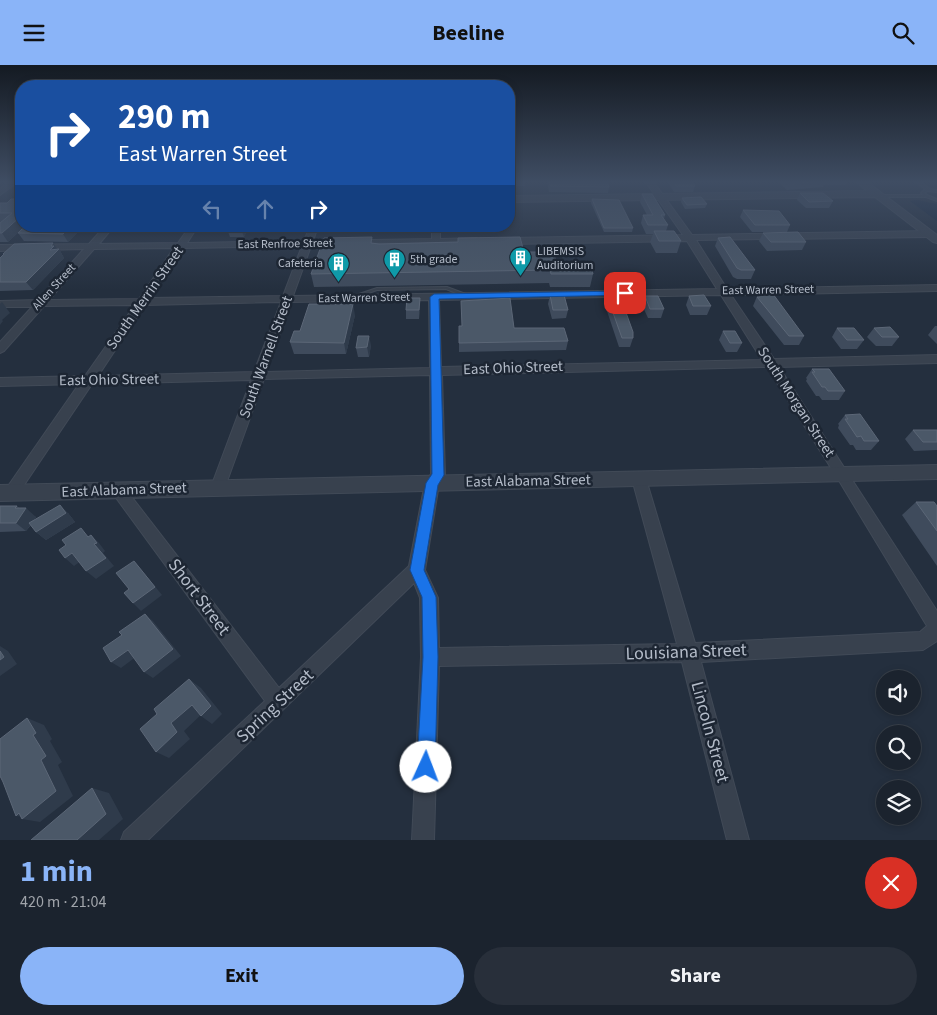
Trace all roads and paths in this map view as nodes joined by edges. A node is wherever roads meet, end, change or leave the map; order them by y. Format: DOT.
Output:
graph roads {
  1 [pos="675,217"];
  2 [pos="908,217"];
  3 [pos="105,232"];
  4 [pos="190,232"];
  5 [pos="312,232"];
  6 [pos="436,232"];
  7 [pos="22,237"];
  8 [pos="689,237"];
  9 [pos="934,237"];
  10 [pos="436,242"];
  11 [pos="307,244"];
  12 [pos="182,245"];
  13 [pos="91,247"];
  14 [pos="0,248"];
  15 [pos="10,248"];
  16 [pos="0,257"];
  17 [pos="937,288"];
  18 [pos="724,291"];
  19 [pos="468,296"];
  20 [pos="434,297"];
  21 [pos="348,299"];
  22 [pos="286,300"];
  23 [pos="143,302"];
  24 [pos="39,303"];
  25 [pos="0,304"];
  26 [pos="0,349"];
  27 [pos="937,359"];
  28 [pos="769,362"];
  29 [pos="436,371"];
  30 [pos="258,376"];
  31 [pos="88,381"];
  32 [pos="0,382"];
  33 [pos="937,472"];
  34 [pos="843,475"];
  35 [pos="639,479"];
  36 [pos="432,483"];
  37 [pos="218,487"];
  38 [pos="119,491"];
  39 [pos="5,493"];
  40 [pos="417,570"];
  41 [pos="937,628"];
  42 [pos="690,653"];
  43 [pos="430,657"];
  44 [pos="278,703"];
  45 [pos="132,840"];
  46 [pos="423,840"];
  47 [pos="738,840"];
  1 -- 8 [label="street, South Morgan Street"];
  2 -- 9 [label="street"];
  3 -- 13 [label="street, Allen Street"];
  4 -- 12 [label="street, South Merrin Street"];
  5 -- 11 [label="street, South Warnell Street"];
  6 -- 10 [label="street"];
  7 -- 15 [label="street"];
  8 -- 9 [label="street, East Renfroe Street"];
  8 -- 10 [label="street, East Renfroe Street"];
  8 -- 18 [label="street, South Morgan Street"];
  10 -- 11 [label="street, East Renfroe Street"];
  11 -- 12 [label="street, East Renfroe Street"];
  11 -- 22 [label="street, South Warnell Street"];
  12 -- 13 [label="street, East Renfroe Street"];
  12 -- 23 [label="street, South Merrin Street"];
  13 -- 15 [label="street, East Renfroe Street"];
  13 -- 24 [label="street, Allen Street"];
  14 -- 15 [label="street, East Renfroe Street"];
  15 -- 16 [label="street"];
  17 -- 18 [label="street, East Warren Street"];
  18 -- 19 [label="street, East Warren Street"];
  18 -- 28 [label="street, South Morgan Street"];
  19 -- 20 [label="street, East Warren Street"];
  19 -- 21 [label="lane"];
  20 -- 21 [label="street, East Warren Street"];
  20 -- 29 [label="street"];
  21 -- 22 [label="street, East Warren Street"];
  22 -- 23 [label="street, East Warren Street"];
  22 -- 30 [label="street, South Warnell Street"];
  23 -- 24 [label="street, East Warren Street"];
  23 -- 31 [label="street, South Merrin Street"];
  24 -- 25 [label="street, East Warren Street"];
  24 -- 26 [label="street, Allen Street"];
  27 -- 28 [label="street, East Ohio Street"];
  28 -- 29 [label="street, East Ohio Street"];
  28 -- 34 [label="street, South Morgan Street"];
  29 -- 30 [label="street, East Ohio Street"];
  29 -- 36 [label="street"];
  30 -- 31 [label="street, East Ohio Street"];
  30 -- 37 [label="street, South Warnell Street"];
  31 -- 32 [label="street, East Ohio Street"];
  31 -- 39 [label="street, South Merrin Street"];
  33 -- 34 [label="street, East Alabama Street"];
  34 -- 35 [label="street, East Alabama Street"];
  34 -- 41 [label="street, South Morgan Street"];
  35 -- 36 [label="street, East Alabama Street"];
  35 -- 42 [label="street, Lincoln Street"];
  36 -- 37 [label="street, East Alabama Street"];
  36 -- 40 [label="street"];
  37 -- 38 [label="street, East Alabama Street"];
  38 -- 39 [label="street, East Alabama Street"];
  38 -- 44 [label="street, Short Street"];
  40 -- 43 [label="street"];
  40 -- 44 [label="street, Spring Street"];
  41 -- 42 [label="street, Louisiana Street"];
  42 -- 43 [label="street, Louisiana Street"];
  42 -- 47 [label="street, Lincoln Street"];
  43 -- 46 [label="street"];
  44 -- 45 [label="street, Spring Street"];
}
